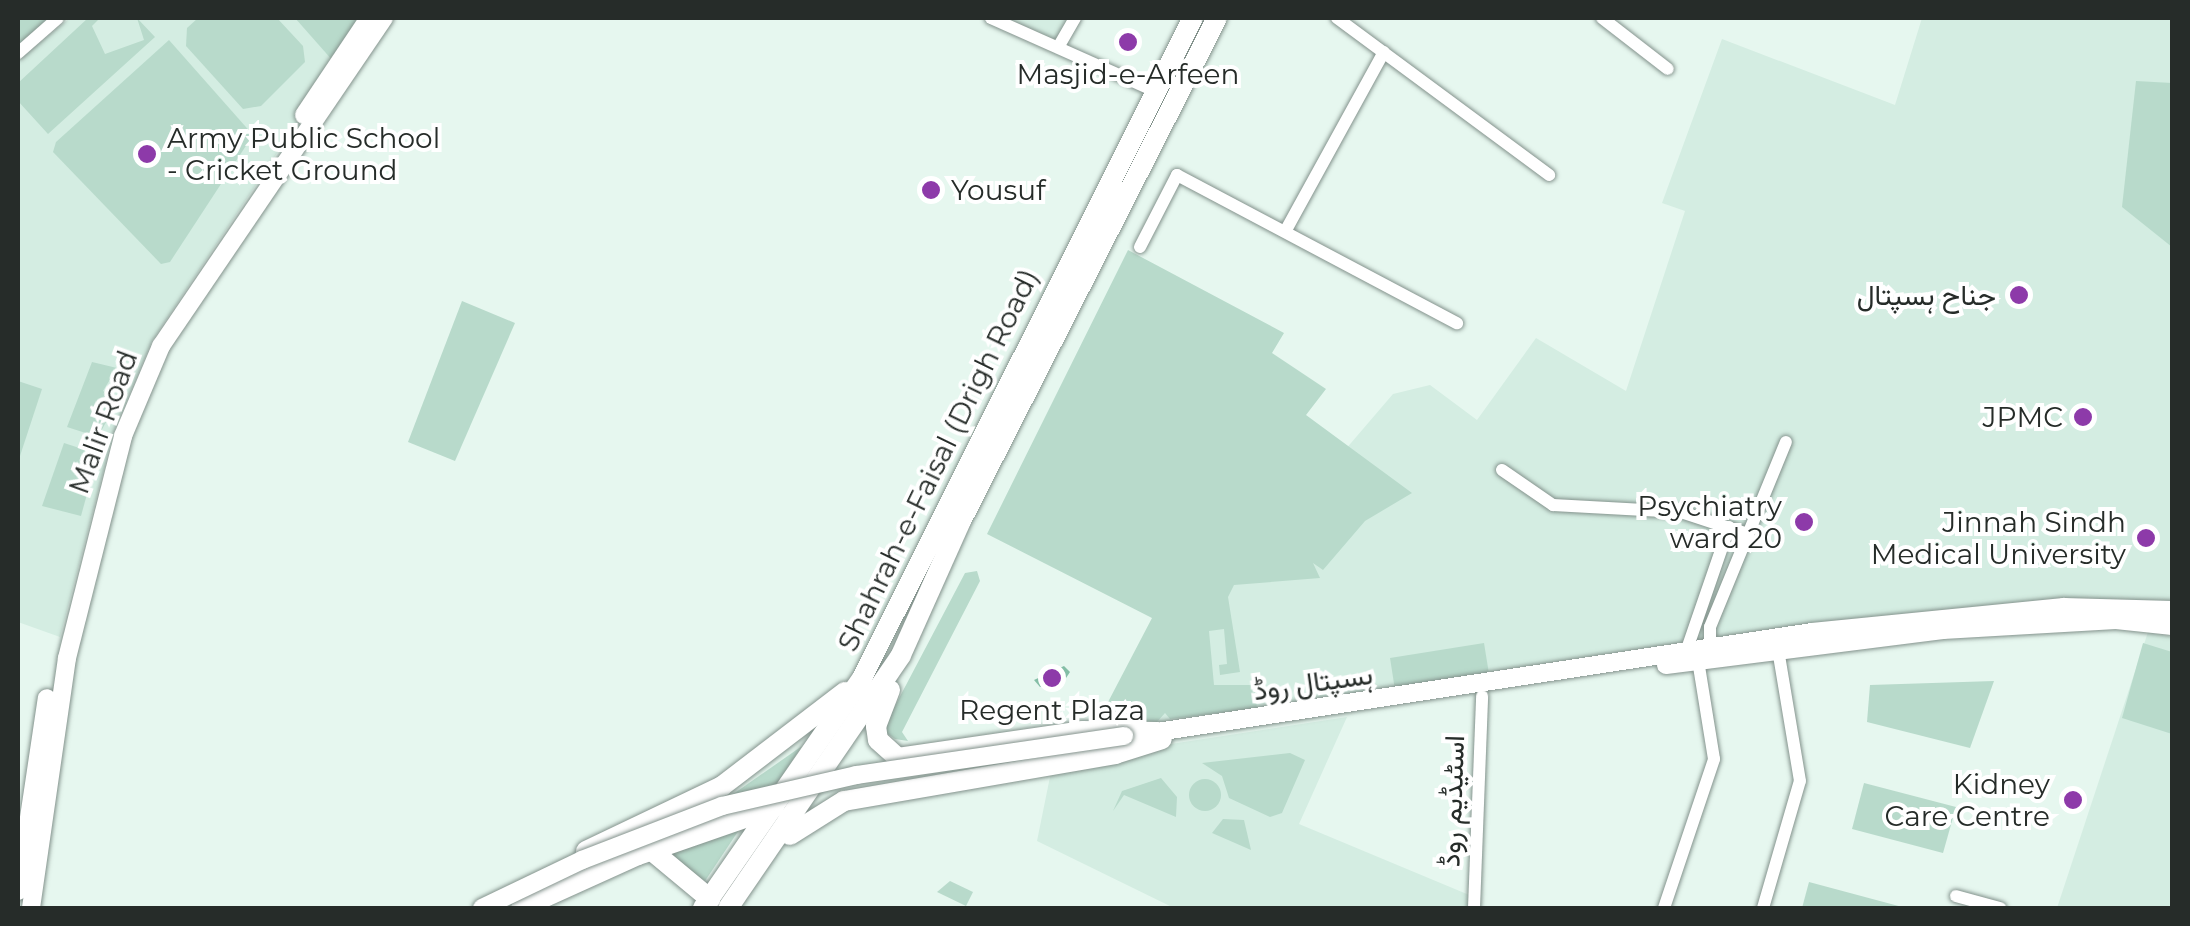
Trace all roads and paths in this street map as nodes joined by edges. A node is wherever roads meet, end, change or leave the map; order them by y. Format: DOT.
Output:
graph roads {
  1 [pos="58,18"];
  2 [pos="369,18"];
  3 [pos="384,18"];
  4 [pos="991,18"];
  5 [pos="1075,18"];
  6 [pos="1193,18"];
  7 [pos="1217,18"];
  8 [pos="1338,18"];
  9 [pos="1602,18"];
  10 [pos="1060,44"];
  11 [pos="18,52"];
  12 [pos="1384,52"];
  13 [pos="1668,69"];
  14 [pos="1155,91"];
  15 [pos="1549,175"];
  16 [pos="1286,230"];
  17 [pos="1140,246"];
  18 [pos="1457,323"];
  19 [pos="1786,442"];
  20 [pos="1502,470"];
  21 [pos="1729,527"];
  22 [pos="1748,534"];
  23 [pos="2172,610"];
  24 [pos="2172,626"];
  25 [pos="1778,650"];
  26 [pos="1698,651"];
  27 [pos="901,655"];
  28 [pos="862,678"];
  29 [pos="1482,696"];
  30 [pos="1160,736"];
  31 [pos="1126,740"];
  32 [pos="714,790"];
  33 [pos="774,808"];
  34 [pos="740,817"];
  35 [pos="652,850"];
  36 [pos="770,850"];
  37 [pos="18,890"];
  38 [pos="1956,896"];
  39 [pos="714,905"];
  40 [pos="30,908"];
  41 [pos="473,908"];
  42 [pos="482,908"];
  43 [pos="500,908"];
  44 [pos="520,908"];
  45 [pos="1474,908"];
  46 [pos="1664,908"];
  47 [pos="1763,908"];
  48 [pos="2000,908"];
  1 -- 11 [label="street"];
  2 -- 37 [label="main road, Malir Road"];
  3 -- 40 [label="main road, Malir Road"];
  4 -- 10 [label="street"];
  5 -- 10 [label="street"];
  6 -- 14 [label="highway, Shahrah-e-Faisal (Drigh Road)"];
  7 -- 27 [label="highway, Shahrah-e-Faisal (Drigh Road)"];
  8 -- 12 [label="street"];
  9 -- 13 [label="street"];
  10 -- 14 [label="street"];
  12 -- 15 [label="street"];
  12 -- 16 [label="street"];
  14 -- 28 [label="highway, Shahrah-e-Faisal (Drigh Road)"];
  16 -- 17 [label="street"];
  16 -- 18 [label="street"];
  19 -- 22 [label="street"];
  20 -- 21 [label="street"];
  21 -- 22 [label="street"];
  21 -- 26 [label="street"];
  22 -- 26 [label="street"];
  23 -- 26 [label="main road, ہسپتال روڈ"];
  24 -- 25 [label="main road, ہسپتال روڈ"];
  25 -- 26 [label="main road, ہسپتال روڈ"];
  25 -- 47 [label="street"];
  26 -- 29 [label="main road, ہسپتال روڈ"];
  26 -- 30 [label="main road, ہسپتال روڈ"];
  26 -- 46 [label="street"];
  27 -- 30 [label="highway"];
  27 -- 36 [label="highway, Shahrah-e-Faisal (Drigh Road)"];
  28 -- 32 [label="highway"];
  28 -- 33 [label="highway, Shahrah-e-Faisal (Drigh Road)"];
  29 -- 30 [label="main road, ہسپتال روڈ"];
  29 -- 45 [label="street, اسٹیڈیم روڈ"];
  30 -- 31 [label="main road, ہسپتال روڈ"];
  30 -- 36 [label="highway"];
  31 -- 42 [label="main road, ہسپتال روڈ, bridge"];
  31 -- 43 [label="main road, ہسپتال روڈ, bridge"];
  32 -- 34 [label="highway"];
  32 -- 41 [label="highway"];
  33 -- 34 [label="highway"];
  33 -- 39 [label="highway, Shahrah-e-Faisal (Drigh Road)"];
  34 -- 35 [label="highway"];
  35 -- 39 [label="highway"];
  35 -- 44 [label="highway"];
  36 -- 39 [label="highway, Shahrah-e-Faisal (Drigh Road)"];
  38 -- 48 [label="street"];
}
